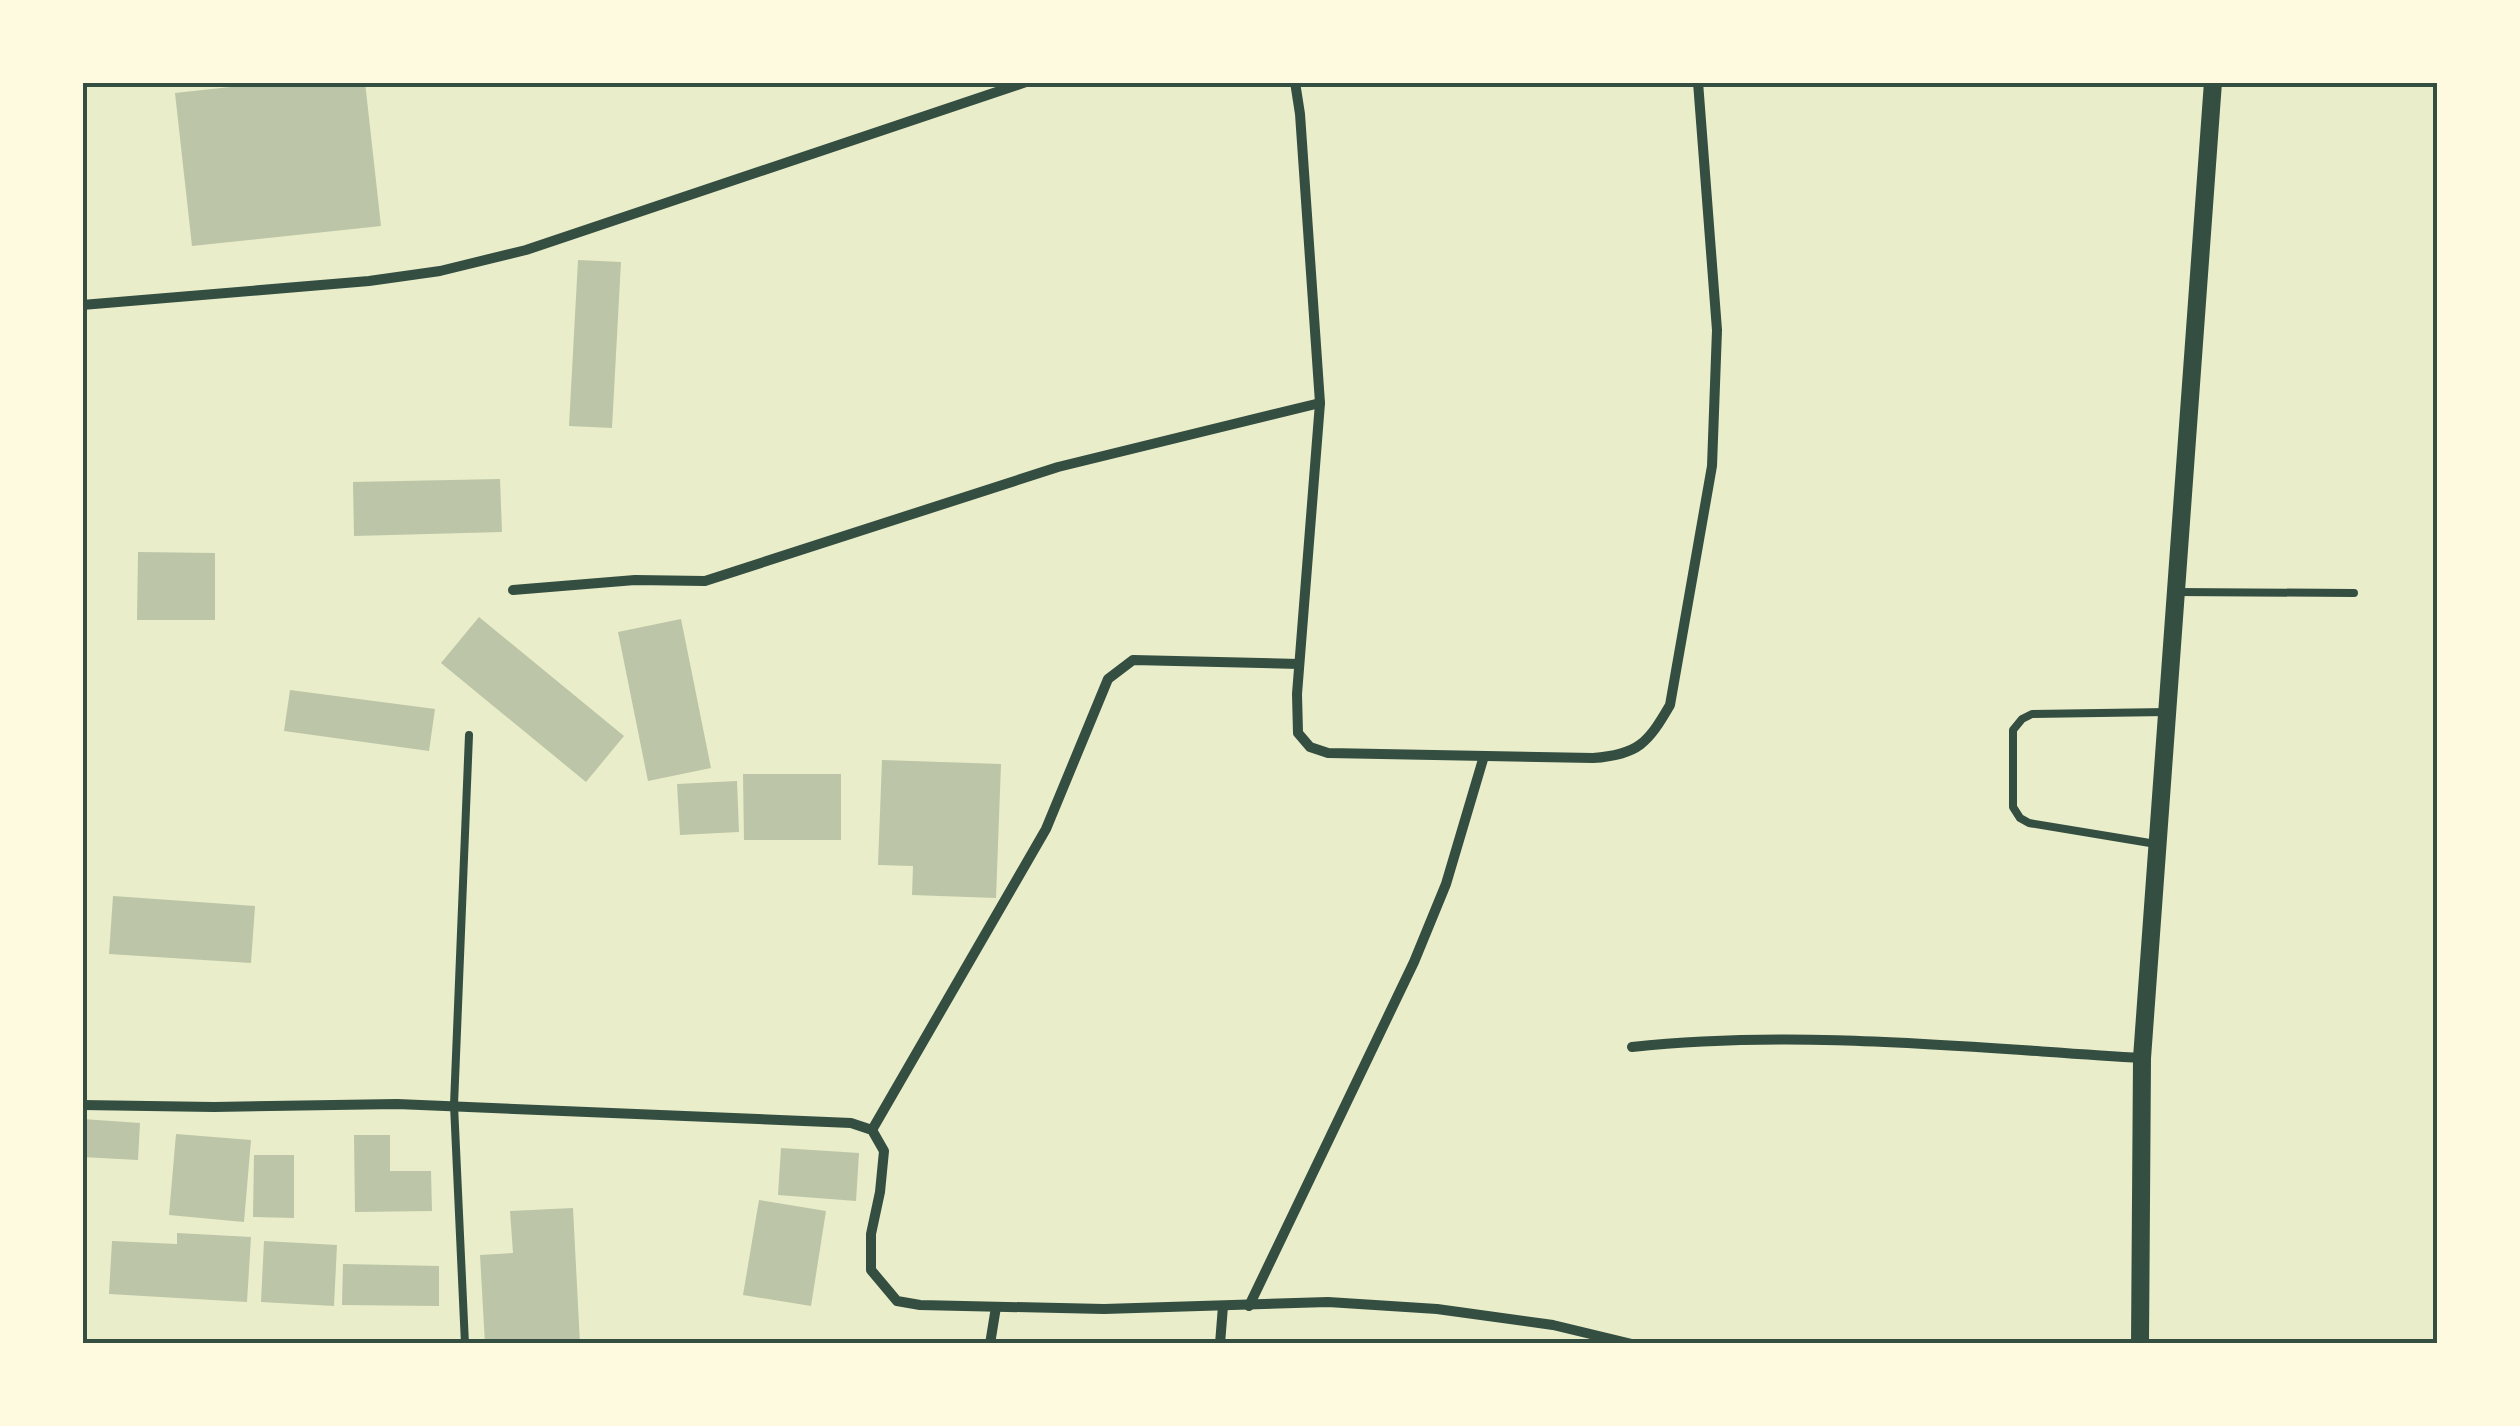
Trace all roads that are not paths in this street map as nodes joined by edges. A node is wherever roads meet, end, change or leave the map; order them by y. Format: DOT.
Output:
graph roads {
  1 [pos="1026,82"];
  2 [pos="1294,82"];
  3 [pos="1698,82"];
  4 [pos="2214,82"];
  5 [pos="82,305"];
  6 [pos="1320,403"];
  7 [pos="513,590"];
  8 [pos="2176,592"];
  9 [pos="2354,592"];
  10 [pos="1300,664"];
  11 [pos="2168,712"];
  12 [pos="469,735"];
  13 [pos="1484,756"];
  14 [pos="2158,844"];
  15 [pos="1632,1046"];
  16 [pos="2142,1058"];
  17 [pos="82,1105"];
  18 [pos="454,1106"];
  19 [pos="872,1130"];
  20 [pos="1222,1306"];
  21 [pos="1250,1306"];
  22 [pos="996,1307"];
  23 [pos="466,1344"];
  24 [pos="990,1344"];
  25 [pos="1220,1344"];
  26 [pos="1632,1344"];
  27 [pos="2140,1344"];
  1 -- 5 [label="street"];
  2 -- 6 [label="street"];
  3 -- 13 [label="street"];
  4 -- 8 [label="street"];
  6 -- 7 [label="street"];
  6 -- 10 [label="street"];
  8 -- 9 [label="lane"];
  8 -- 11 [label="street"];
  10 -- 13 [label="street"];
  10 -- 19 [label="street"];
  11 -- 14 [label="street"];
  11 -- 14 [label="lane"];
  12 -- 18 [label="lane"];
  13 -- 21 [label="street"];
  14 -- 16 [label="street"];
  15 -- 16 [label="street"];
  16 -- 27 [label="street"];
  17 -- 18 [label="street"];
  18 -- 19 [label="street"];
  18 -- 23 [label="lane"];
  19 -- 22 [label="street"];
  20 -- 21 [label="street"];
  20 -- 22 [label="street"];
  20 -- 25 [label="street"];
  21 -- 26 [label="street"];
  22 -- 24 [label="street"];
}
